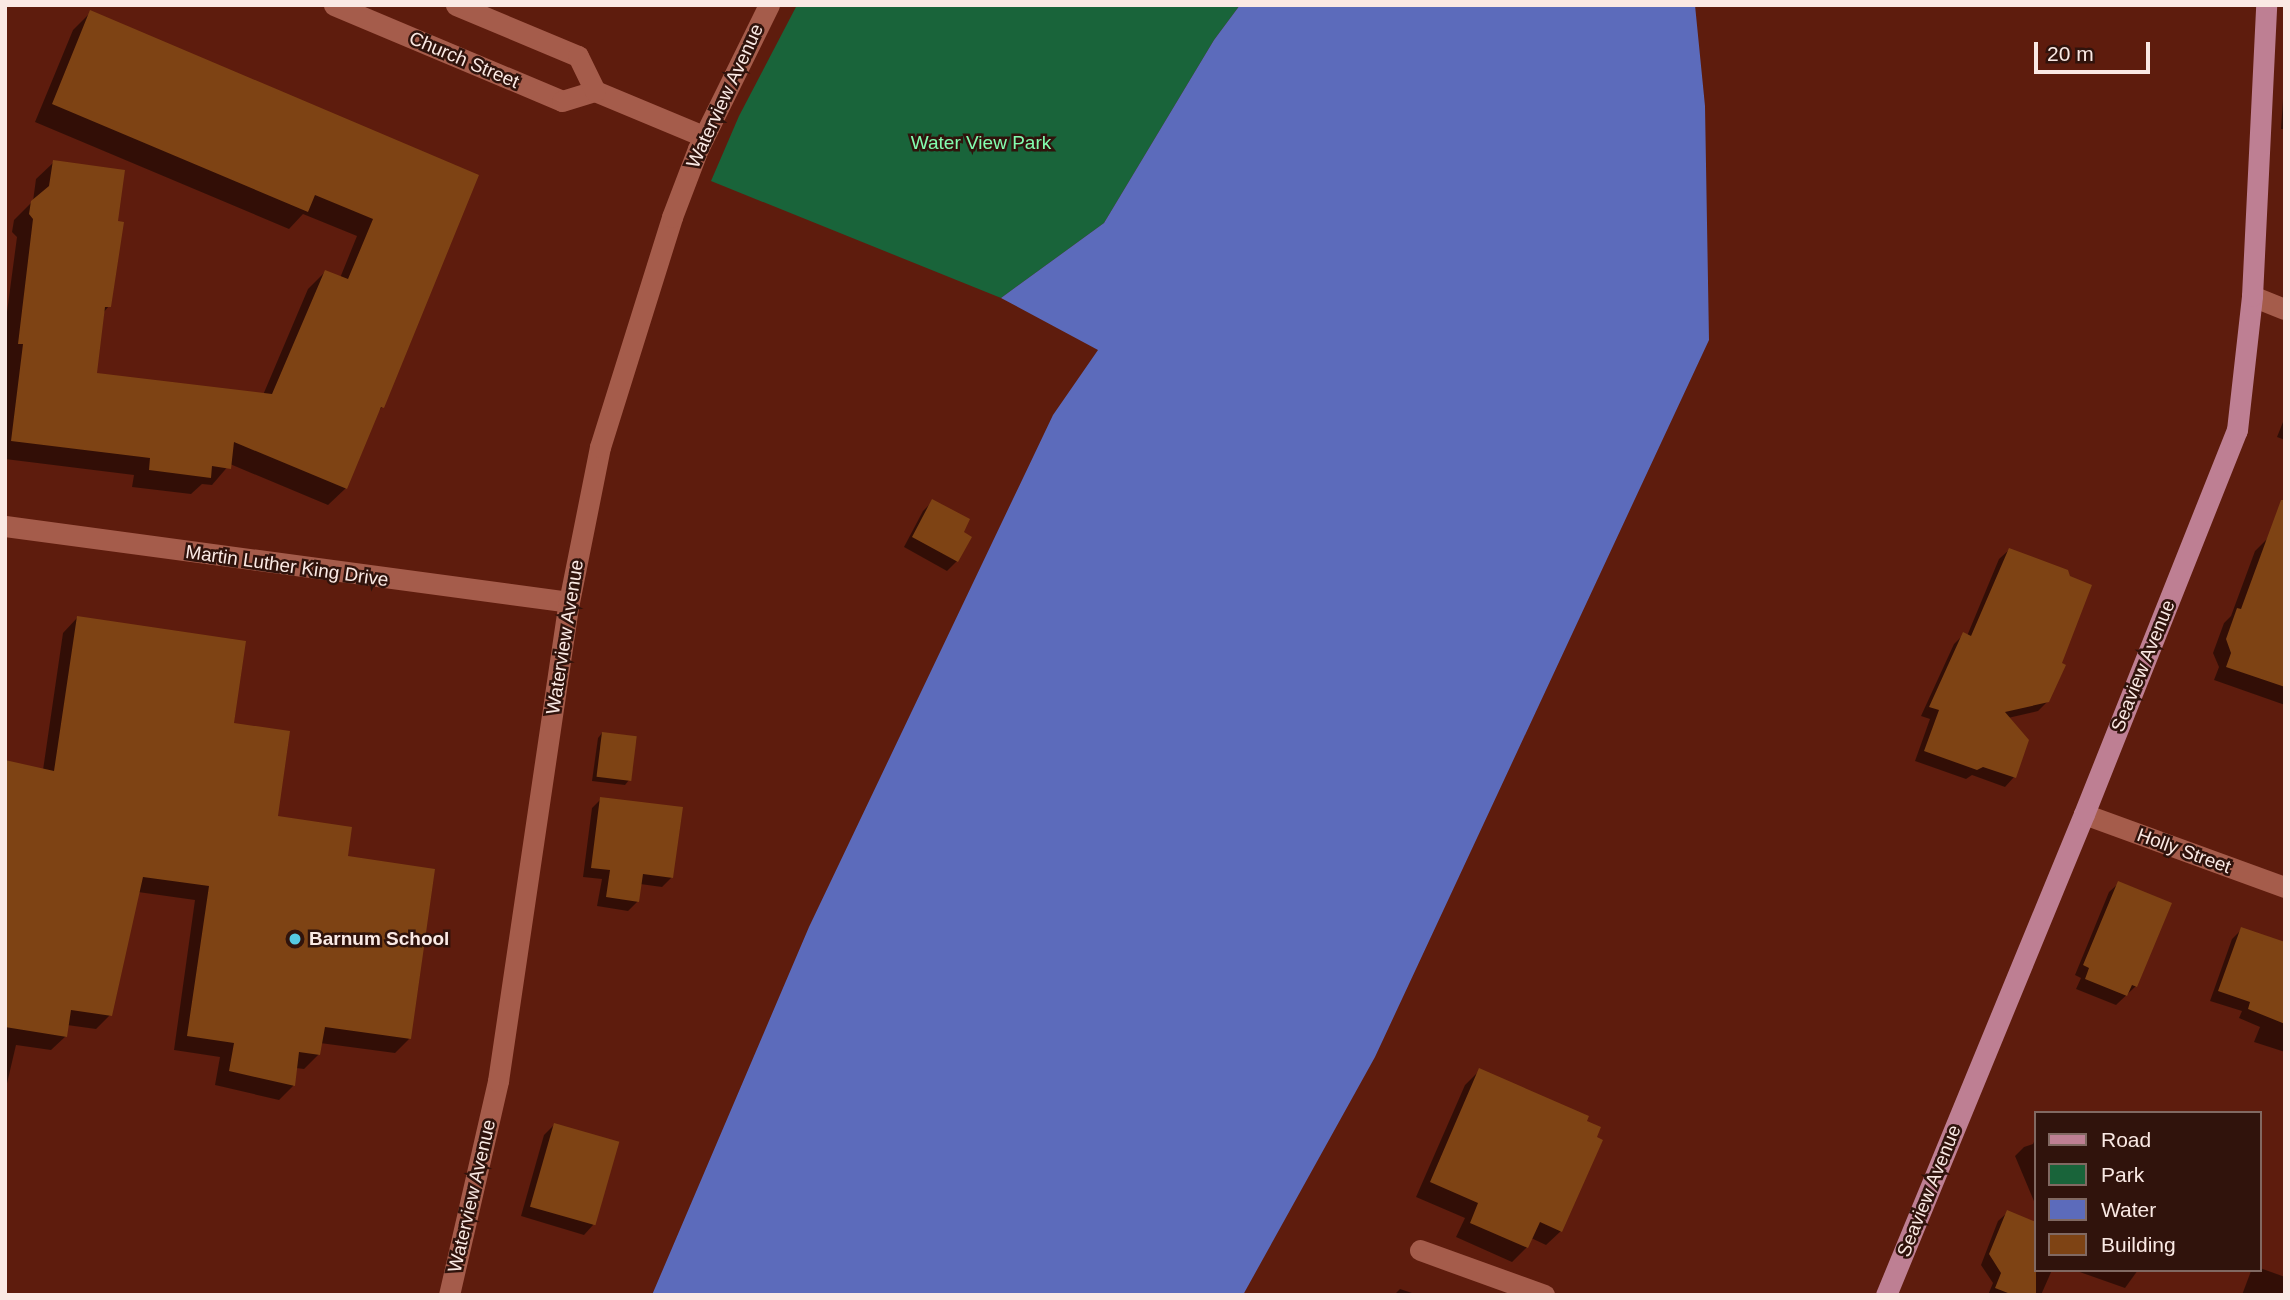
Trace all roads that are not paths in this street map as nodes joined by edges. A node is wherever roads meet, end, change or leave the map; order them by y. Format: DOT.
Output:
graph roads {
  1 [pos="334,5"];
  2 [pos="456,5"];
  3 [pos="769,5"];
  4 [pos="2266,5"];
  5 [pos="594,91"];
  6 [pos="703,136"];
  7 [pos="2252,296"];
  8 [pos="2285,309"];
  9 [pos="5,526"];
  10 [pos="569,602"];
  11 [pos="2084,814"];
  12 [pos="2285,887"];
  13 [pos="1420,1250"];
  14 [pos="449,1295"];
  15 [pos="1544,1295"];
  16 [pos="1886,1295"];
  1 -- 5 [label="street, Church Street"];
  2 -- 5 [label="street"];
  3 -- 6 [label="street, Waterview Avenue"];
  4 -- 7 [label="main road, Seaview Avenue"];
  5 -- 6 [label="street"];
  6 -- 10 [label="street, Waterview Avenue"];
  7 -- 8 [label="street"];
  7 -- 11 [label="main road, Seaview Avenue"];
  9 -- 10 [label="street, Martin Luther King Drive"];
  10 -- 14 [label="street, Waterview Avenue"];
  11 -- 12 [label="street, Holly Street"];
  11 -- 16 [label="main road, Seaview Avenue"];
  13 -- 15 [label="street"];
}
